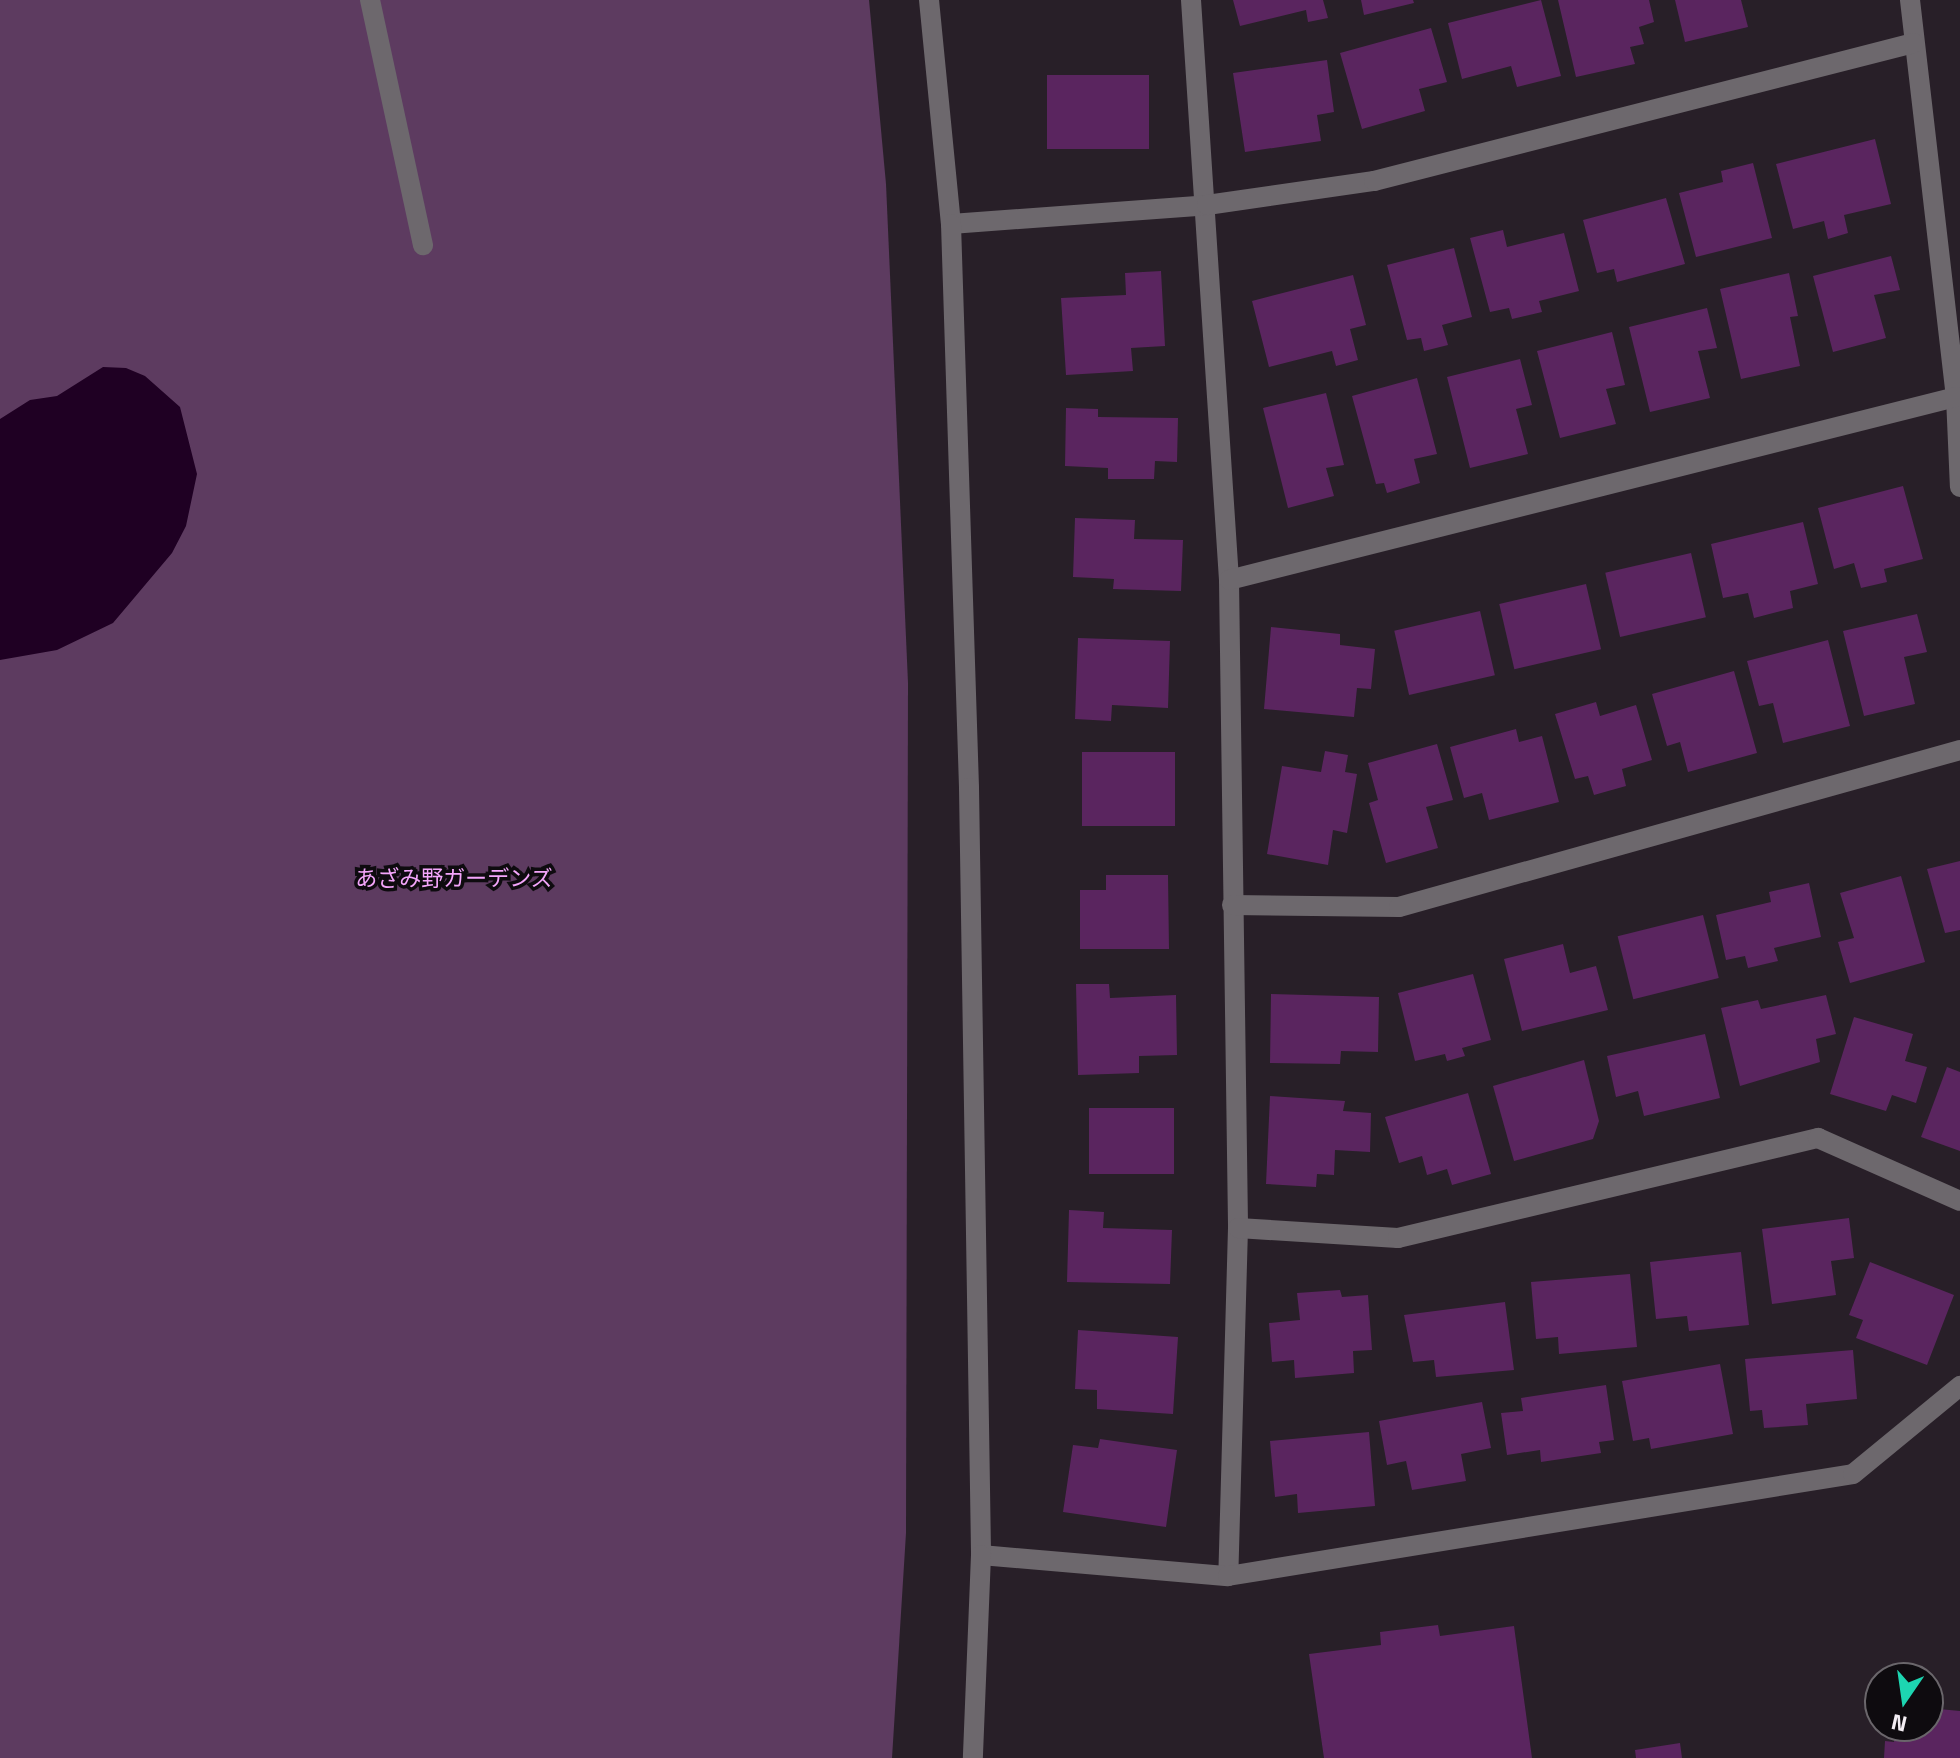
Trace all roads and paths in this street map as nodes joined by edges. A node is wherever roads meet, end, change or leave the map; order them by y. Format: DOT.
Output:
graph roads {
  1 [pos="370,0"];
  2 [pos="929,0"];
  3 [pos="1191,0"];
  4 [pos="1910,0"];
  5 [pos="1914,43"];
  6 [pos="1207,205"];
  7 [pos="951,224"];
  8 [pos="423,245"];
  9 [pos="1956,397"];
  10 [pos="1960,487"];
  11 [pos="1229,580"];
  12 [pos="1960,750"];
  13 [pos="1232,905"];
  14 [pos="1960,1201"];
  15 [pos="1238,1228"];
  16 [pos="1960,1386"];
  17 [pos="981,1555"];
  18 [pos="1228,1576"];
  19 [pos="973,1758"];
  1 -- 8 [label="street"];
  2 -- 7 [label="street"];
  3 -- 6 [label="street"];
  4 -- 5 [label="street"];
  5 -- 6 [label="street"];
  5 -- 9 [label="street"];
  6 -- 7 [label="street"];
  6 -- 11 [label="street"];
  7 -- 17 [label="street"];
  9 -- 10 [label="street"];
  9 -- 11 [label="street"];
  11 -- 13 [label="street"];
  12 -- 13 [label="street"];
  13 -- 15 [label="street"];
  14 -- 15 [label="street"];
  15 -- 18 [label="street"];
  16 -- 18 [label="street"];
  17 -- 18 [label="street"];
  17 -- 19 [label="street"];
}
